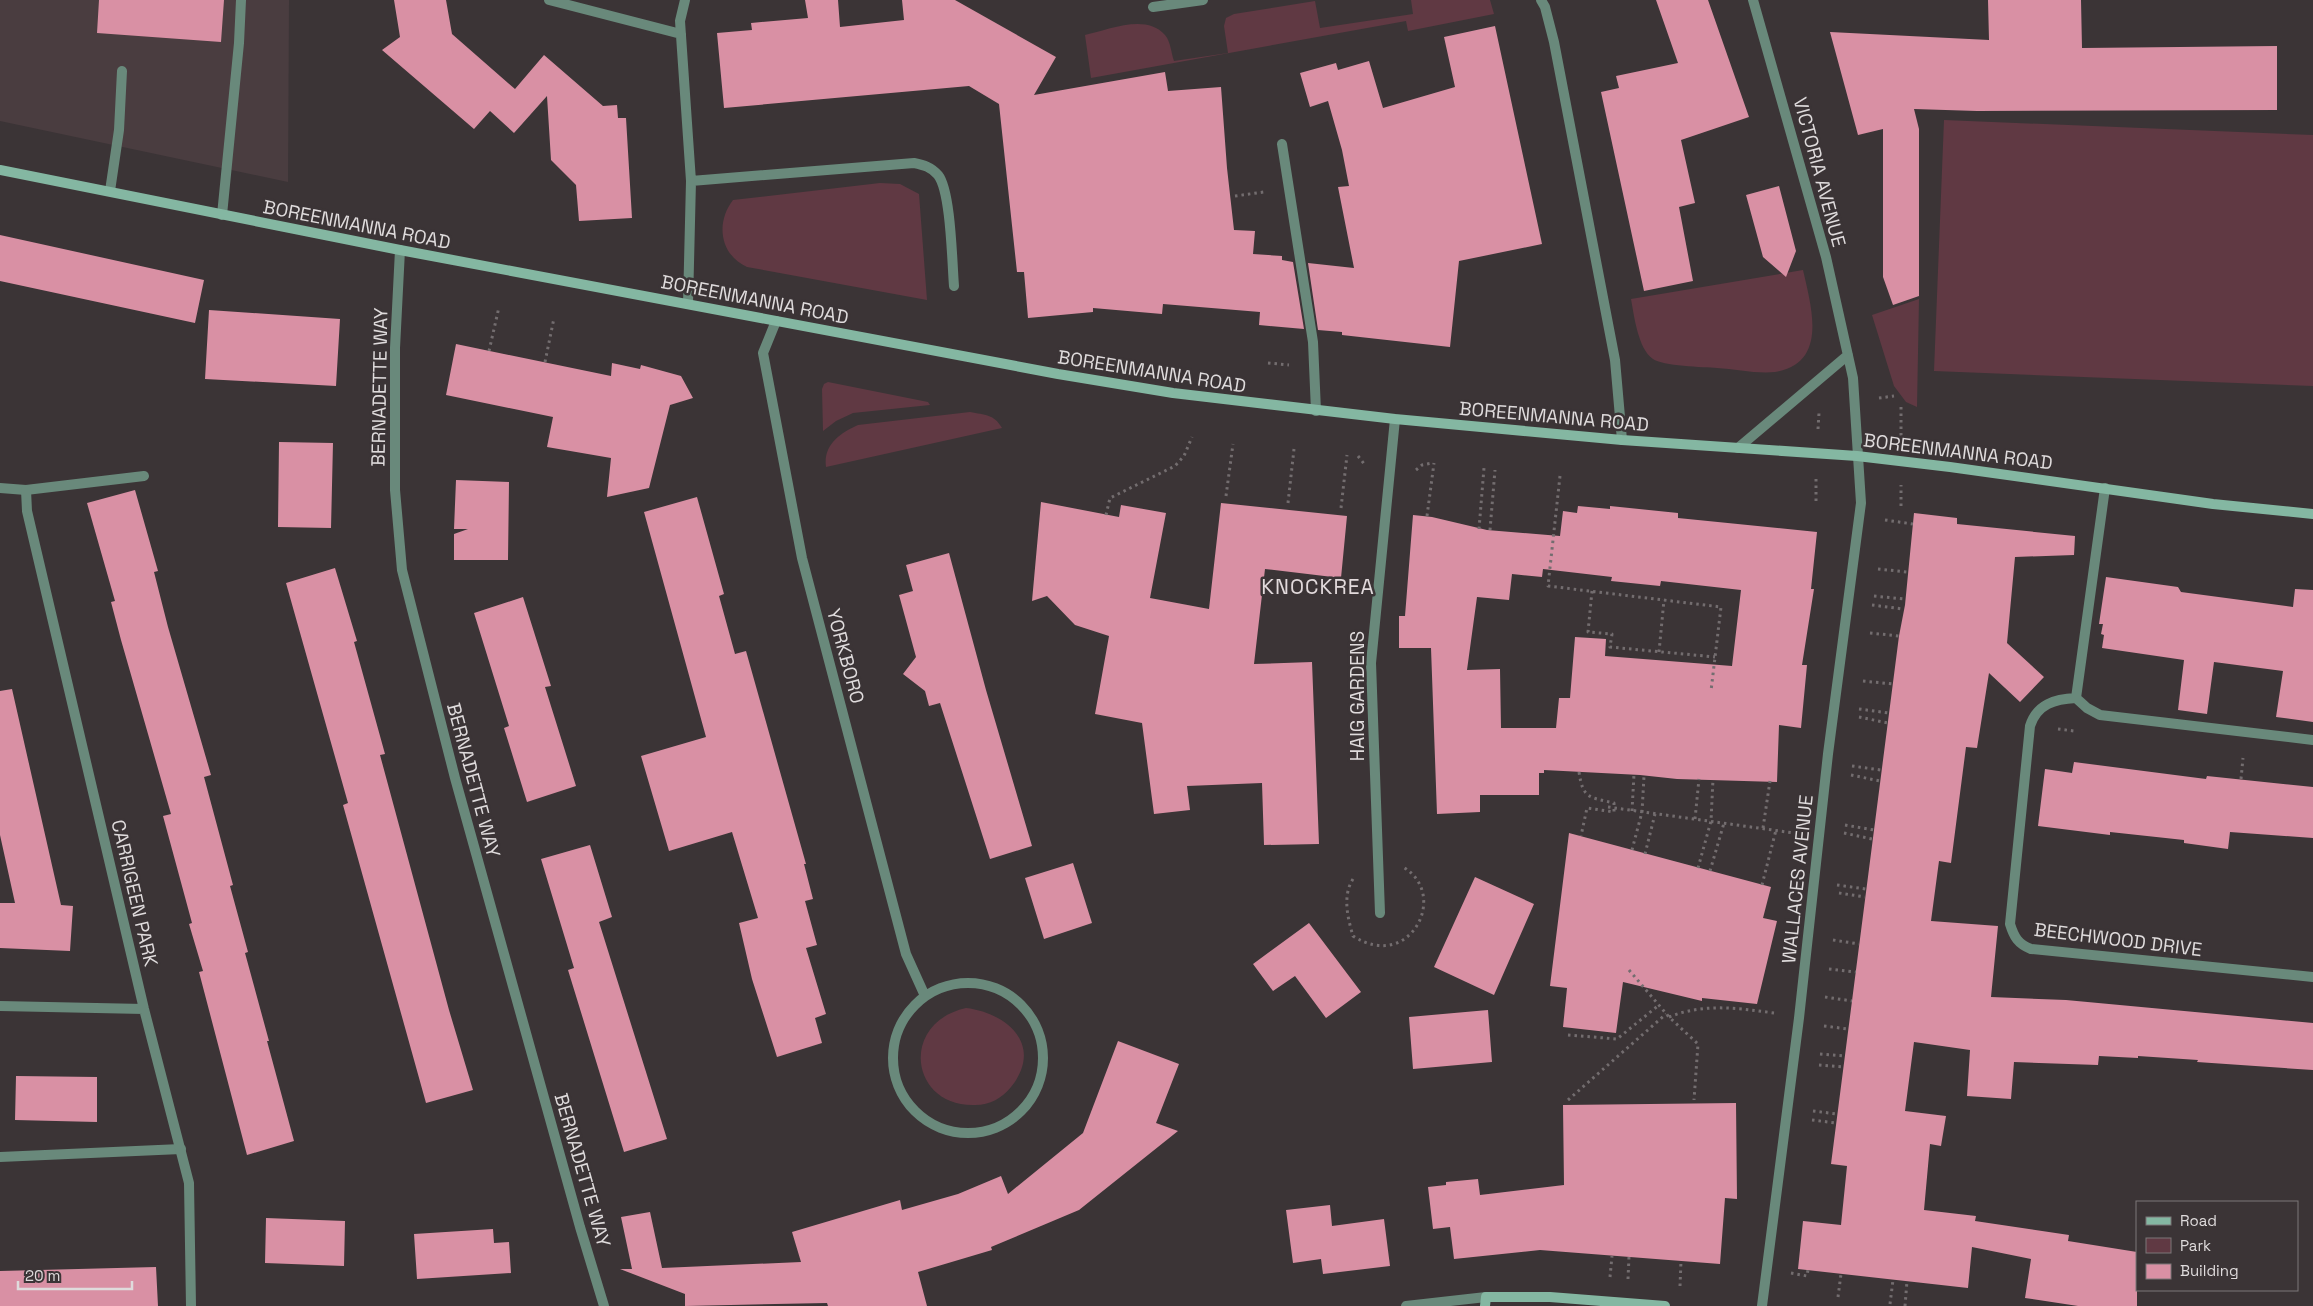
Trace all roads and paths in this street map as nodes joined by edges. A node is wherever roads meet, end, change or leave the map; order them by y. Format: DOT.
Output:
graph roads {
  1 [pos="241,0"];
  2 [pos="549,0"];
  3 [pos="685,0"];
  4 [pos="1203,0"];
  5 [pos="1541,0"];
  6 [pos="1753,0"];
  7 [pos="1153,8"];
  8 [pos="681,34"];
  9 [pos="122,72"];
  10 [pos="1282,144"];
  11 [pos="0,170"];
  12 [pos="692,181"];
  13 [pos="110,191"];
  14 [pos="222,215"];
  15 [pos="400,250"];
  16 [pos="954,286"];
  17 [pos="688,304"];
  18 [pos="498,307"];
  19 [pos="554,318"];
  20 [pos="776,321"];
  21 [pos="490,351"];
  22 [pos="1848,355"];
  23 [pos="545,362"];
  24 [pos="1316,411"];
  25 [pos="1395,420"];
  26 [pos="1192,437"];
  27 [pos="1622,440"];
  28 [pos="1233,444"];
  29 [pos="1738,448"];
  30 [pos="1294,449"];
  31 [pos="1347,455"];
  32 [pos="1858,456"];
  33 [pos="1434,463"];
  34 [pos="1484,468"];
  35 [pos="1495,470"];
  36 [pos="144,476"];
  37 [pos="1560,476"];
  38 [pos="0,488"];
  39 [pos="2104,488"];
  40 [pos="26,490"];
  41 [pos="1226,496"];
  42 [pos="1288,503"];
  43 [pos="1341,508"];
  44 [pos="1106,514"];
  45 [pos="2313,514"];
  46 [pos="1427,516"];
  47 [pos="1885,520"];
  48 [pos="1913,524"];
  49 [pos="1479,529"];
  50 [pos="1490,530"];
  51 [pos="1877,568"];
  52 [pos="1907,572"];
  53 [pos="1592,591"];
  54 [pos="1874,596"];
  55 [pos="1664,600"];
  56 [pos="1904,600"];
  57 [pos="1872,605"];
  58 [pos="1903,609"];
  59 [pos="1869,632"];
  60 [pos="1899,636"];
  61 [pos="1659,652"];
  62 [pos="1715,657"];
  63 [pos="1863,681"];
  64 [pos="1893,684"];
  65 [pos="1711,691"];
  66 [pos="2076,698"];
  67 [pos="1859,709"];
  68 [pos="1889,713"];
  69 [pos="1858,717"];
  70 [pos="1888,723"];
  71 [pos="2313,740"];
  72 [pos="2243,749"];
  73 [pos="1852,766"];
  74 [pos="1881,770"];
  75 [pos="1579,772"];
  76 [pos="1634,774"];
  77 [pos="1851,774"];
  78 [pos="1644,776"];
  79 [pos="1699,780"];
  80 [pos="1713,780"];
  81 [pos="2241,780"];
  82 [pos="1770,781"];
  83 [pos="1880,781"];
  84 [pos="1608,807"];
  85 [pos="1615,808"];
  86 [pos="1632,810"];
  87 [pos="1642,812"];
  88 [pos="1655,814"];
  89 [pos="1696,819"];
  90 [pos="1711,821"];
  91 [pos="1724,823"];
  92 [pos="1844,825"];
  93 [pos="1763,828"];
  94 [pos="1776,830"];
  95 [pos="1874,830"];
  96 [pos="1843,833"];
  97 [pos="1581,836"];
  98 [pos="1819,836"];
  99 [pos="1872,839"];
  100 [pos="1632,850"];
  101 [pos="1645,854"];
  102 [pos="1698,868"];
  103 [pos="1710,871"];
  104 [pos="1762,885"];
  105 [pos="1837,885"];
  106 [pos="1866,888"];
  107 [pos="1836,893"];
  108 [pos="1865,897"];
  109 [pos="1380,913"];
  110 [pos="1830,940"];
  111 [pos="1859,944"];
  112 [pos="1827,968"];
  113 [pos="1629,970"];
  114 [pos="1856,972"];
  115 [pos="2313,978"];
  116 [pos="925,996"];
  117 [pos="1823,997"];
  118 [pos="1852,1001"];
  119 [pos="1659,1004"];
  120 [pos="0,1006"];
  121 [pos="144,1009"];
  122 [pos="1668,1016"];
  123 [pos="1799,1018"];
  124 [pos="1820,1026"];
  125 [pos="1848,1029"];
  126 [pos="1568,1035"];
  127 [pos="1816,1053"];
  128 [pos="1844,1056"];
  129 [pos="1815,1064"];
  130 [pos="1843,1067"];
  131 [pos="1568,1100"];
  132 [pos="1694,1100"];
  133 [pos="1809,1110"];
  134 [pos="1837,1114"];
  135 [pos="1808,1120"];
  136 [pos="1836,1123"];
  137 [pos="181,1149"];
  138 [pos="0,1157"];
  139 [pos="1808,1270"];
  140 [pos="1789,1273"];
  141 [pos="1841,1274"];
  142 [pos="1893,1280"];
  143 [pos="1907,1282"];
  144 [pos="1838,1297"];
  145 [pos="1486,1302"];
  146 [pos="1890,1304"];
  147 [pos="191,1306"];
  148 [pos="604,1306"];
  149 [pos="1406,1306"];
  150 [pos="1665,1306"];
  151 [pos="1762,1306"];
  152 [pos="1905,1306"];
  1 -- 14 [label="street"];
  2 -- 8 [label="street"];
  3 -- 8 [label="street"];
  4 -- 7 [label="street"];
  5 -- 27 [label="street"];
  6 -- 22 [label="street, VICTORIA AVENUE"];
  8 -- 12 [label="street"];
  9 -- 13 [label="street"];
  10 -- 24 [label="street"];
  11 -- 13 [label="main road, BOREENMANNA ROAD"];
  12 -- 16 [label="street"];
  12 -- 17 [label="street"];
  13 -- 14 [label="main road, BOREENMANNA ROAD"];
  14 -- 15 [label="main road, BOREENMANNA ROAD"];
  15 -- 17 [label="main road, BOREENMANNA ROAD"];
  15 -- 148 [label="street, BERNADETTE WAY"];
  17 -- 20 [label="main road, BOREENMANNA ROAD"];
  18 -- 21 [label="path"];
  19 -- 23 [label="path"];
  20 -- 24 [label="main road, BOREENMANNA ROAD"];
  20 -- 116 [label="street, YORKBORO"];
  22 -- 29 [label="street"];
  22 -- 32 [label="street, VICTORIA AVENUE"];
  24 -- 25 [label="main road, BOREENMANNA ROAD"];
  25 -- 27 [label="main road, BOREENMANNA ROAD"];
  25 -- 109 [label="street, HAIG GARDENS"];
  26 -- 44 [label="path"];
  27 -- 29 [label="main road, BOREENMANNA ROAD"];
  28 -- 41 [label="path"];
  29 -- 32 [label="main road, BOREENMANNA ROAD"];
  30 -- 42 [label="path"];
  31 -- 43 [label="path"];
  32 -- 39 [label="main road, BOREENMANNA ROAD"];
  32 -- 98 [label="street, WALLACES AVENUE"];
  33 -- 46 [label="path"];
  34 -- 49 [label="path"];
  35 -- 50 [label="path"];
  36 -- 40 [label="street"];
  37 -- 53 [label="path"];
  38 -- 40 [label="street"];
  39 -- 45 [label="main road, BOREENMANNA ROAD"];
  39 -- 66 [label="street"];
  40 -- 121 [label="street, CARRIGEEN PARK"];
  47 -- 48 [label="path"];
  51 -- 52 [label="path"];
  53 -- 55 [label="path"];
  53 -- 61 [label="path"];
  54 -- 56 [label="path"];
  55 -- 61 [label="path"];
  55 -- 62 [label="path"];
  57 -- 58 [label="path"];
  59 -- 60 [label="path"];
  61 -- 62 [label="path"];
  62 -- 65 [label="path"];
  63 -- 64 [label="path"];
  66 -- 71 [label="street"];
  66 -- 115 [label="street, BEECHWOOD DRIVE"];
  67 -- 68 [label="path"];
  69 -- 70 [label="path"];
  72 -- 81 [label="path"];
  73 -- 74 [label="path"];
  75 -- 85 [label="path"];
  76 -- 86 [label="path"];
  77 -- 83 [label="path"];
  78 -- 87 [label="path"];
  79 -- 89 [label="path"];
  80 -- 90 [label="path"];
  82 -- 93 [label="path"];
  84 -- 85 [label="path"];
  85 -- 86 [label="path"];
  85 -- 97 [label="path"];
  86 -- 87 [label="path"];
  87 -- 88 [label="path"];
  87 -- 100 [label="path"];
  88 -- 89 [label="path"];
  88 -- 101 [label="path"];
  89 -- 90 [label="path"];
  90 -- 91 [label="path"];
  90 -- 102 [label="path"];
  91 -- 93 [label="path"];
  91 -- 103 [label="path"];
  92 -- 95 [label="path"];
  93 -- 94 [label="path"];
  94 -- 98 [label="path"];
  94 -- 104 [label="path"];
  96 -- 99 [label="path"];
  98 -- 123 [label="street, WALLACES AVENUE"];
  105 -- 106 [label="path"];
  107 -- 108 [label="path"];
  110 -- 111 [label="path"];
  112 -- 114 [label="path"];
  113 -- 119 [label="path"];
  116 -- 116 [label="street"];
  117 -- 118 [label="path"];
  119 -- 122 [label="path"];
  119 -- 126 [label="path"];
  120 -- 121 [label="street"];
  121 -- 137 [label="street, CARRIGEEN PARK"];
  122 -- 123 [label="path"];
  122 -- 131 [label="path"];
  122 -- 132 [label="path"];
  123 -- 151 [label="street, WALLACES AVENUE"];
  124 -- 125 [label="path"];
  127 -- 128 [label="path"];
  129 -- 130 [label="path"];
  133 -- 134 [label="path"];
  135 -- 136 [label="path"];
  137 -- 138 [label="street"];
  137 -- 147 [label="street, CARRIGEEN PARK"];
  139 -- 140 [label="path"];
  141 -- 144 [label="path"];
  142 -- 146 [label="path"];
  143 -- 152 [label="path"];
  145 -- 149 [label="street"];
  145 -- 150 [label="main road"];
}
